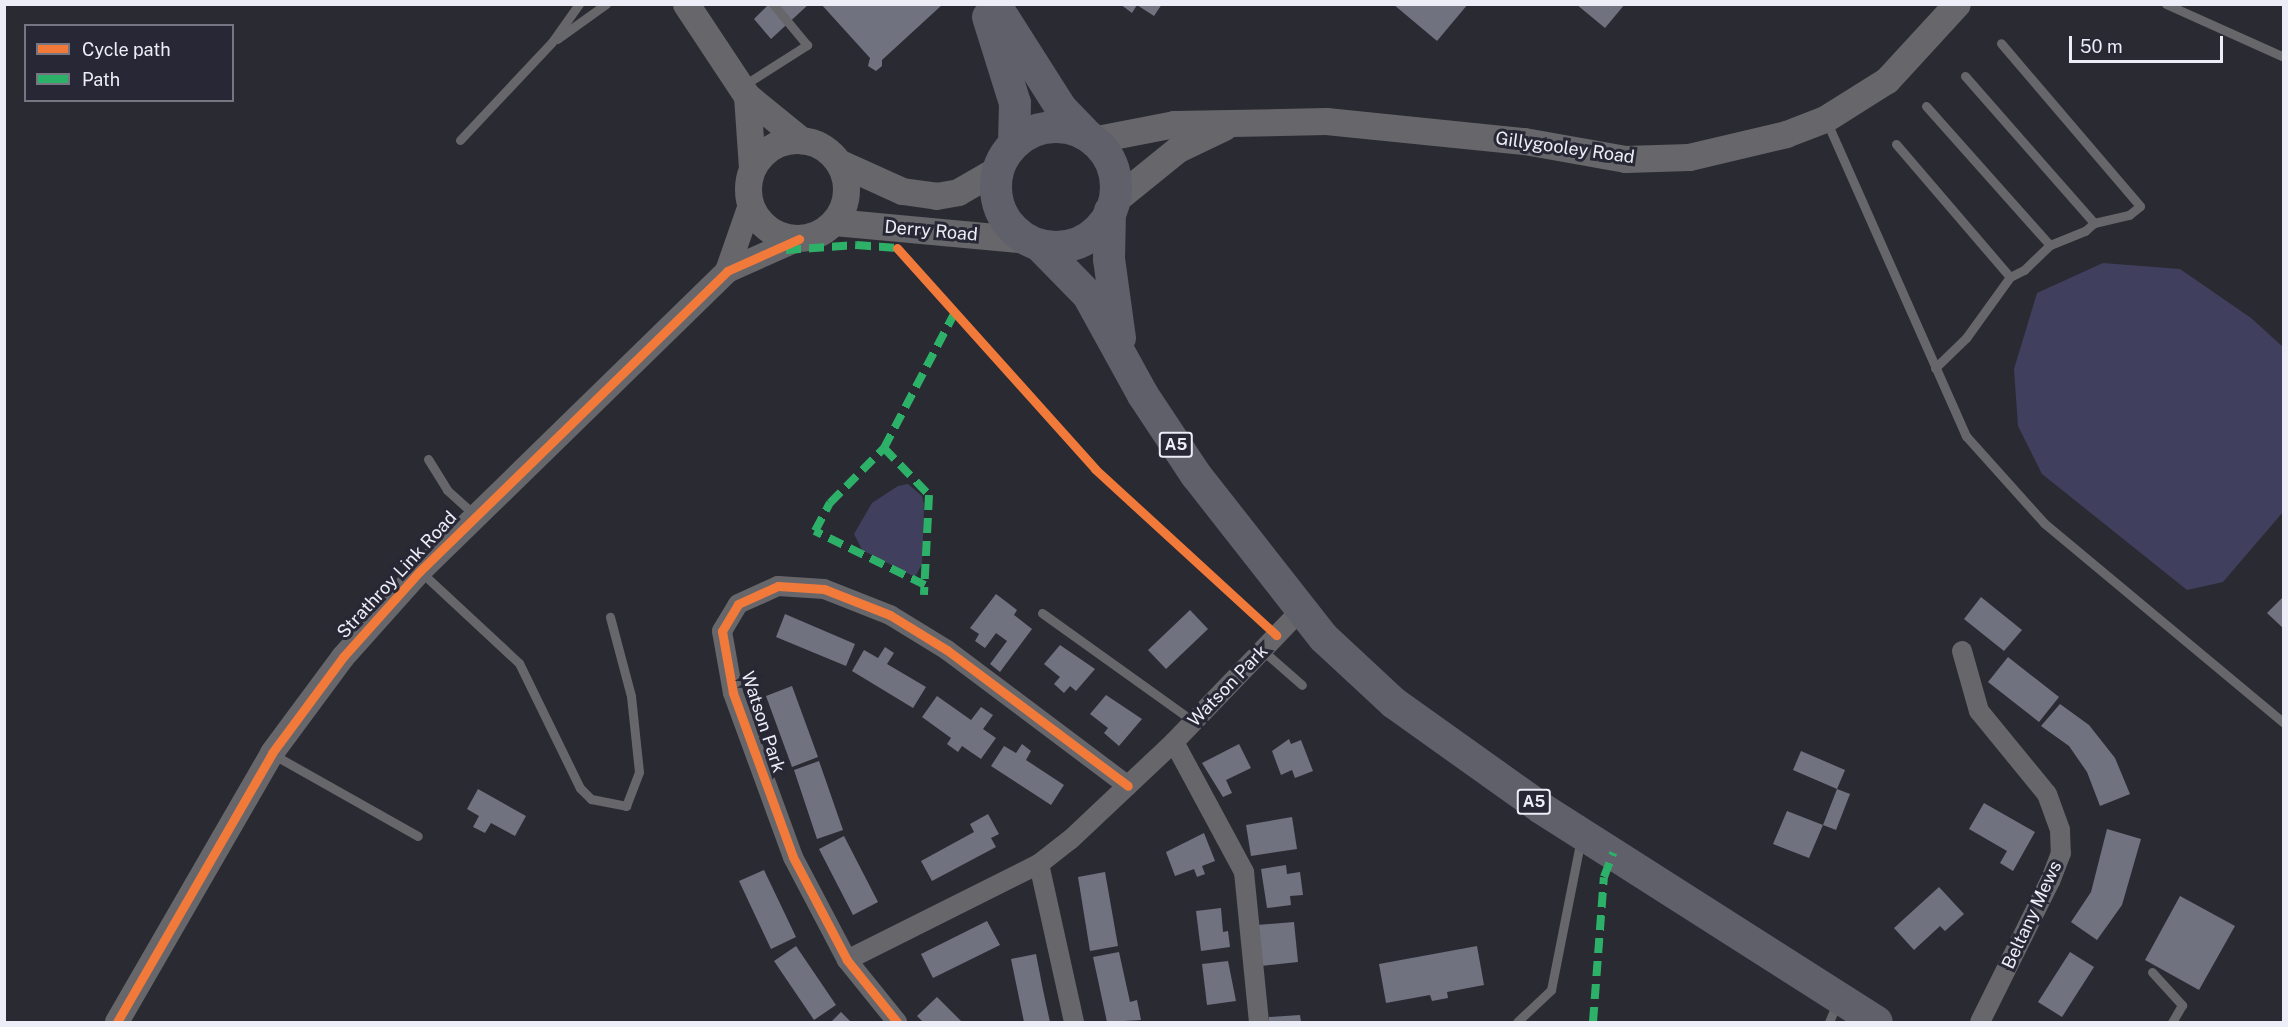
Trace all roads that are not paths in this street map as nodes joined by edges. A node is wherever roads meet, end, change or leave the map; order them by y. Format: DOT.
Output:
graph roads {
  1 [pos="579,4"];
  2 [pos="606,4"];
  3 [pos="686,4"];
  4 [pos="773,4"];
  5 [pos="983,4"];
  6 [pos="995,4"];
  7 [pos="1957,4"];
  8 [pos="2166,4"];
  9 [pos="552,42"];
  10 [pos="2001,43"];
  11 [pos="2283,57"];
  12 [pos="1965,76"];
  13 [pos="744,91"];
  14 [pos="1926,106"];
  15 [pos="1825,119"];
  16 [pos="1231,124"];
  17 [pos="1090,138"];
  18 [pos="460,140"];
  19 [pos="801,140"];
  20 [pos="1896,144"];
  21 [pos="1006,156"];
  22 [pos="838,162"];
  23 [pos="752,168"];
  24 [pos="750,205"];
  25 [pos="1113,205"];
  26 [pos="834,222"];
  27 [pos="2094,223"];
  28 [pos="799,239"];
  29 [pos="1034,243"];
  30 [pos="2050,245"];
  31 [pos="727,271"];
  32 [pos="2010,277"];
  33 [pos="1124,357"];
  34 [pos="1935,368"];
  35 [pos="428,459"];
  36 [pos="476,516"];
  37 [pos="420,571"];
  38 [pos="1301,610"];
  39 [pos="1042,613"];
  40 [pos="609,617"];
  41 [pos="1262,650"];
  42 [pos="1962,651"];
  43 [pos="1302,685"];
  44 [pos="1194,722"];
  45 [pos="2283,723"];
  46 [pos="1174,742"];
  47 [pos="272,753"];
  48 [pos="1128,786"];
  49 [pos="1582,833"];
  50 [pos="418,836"];
  51 [pos="1039,864"];
  52 [pos="847,960"];
  53 [pos="2152,972"];
  54 [pos="1834,1010"];
  55 [pos="122,1013"];
  56 [pos="897,1023"];
  57 [pos="1074,1023"];
  58 [pos="1259,1023"];
  59 [pos="1517,1023"];
  60 [pos="1877,1023"];
  61 [pos="1980,1023"];
  62 [pos="2172,1023"];
  1 -- 9 [label="lane"];
  2 -- 9 [label="lane"];
  3 -- 13 [label="main road"];
  4 -- 13 [label="lane"];
  5 -- 21 [label="highway, A5"];
  6 -- 17 [label="highway, A5"];
  7 -- 15 [label="main road, Gillygooley Road"];
  8 -- 11 [label="lane"];
  9 -- 18 [label="lane"];
  10 -- 27 [label="lane"];
  12 -- 27 [label="lane"];
  13 -- 19 [label="main road"];
  13 -- 23 [label="main road"];
  14 -- 30 [label="lane"];
  15 -- 16 [label="main road, Gillygooley Road"];
  15 -- 34 [label="lane"];
  16 -- 17 [label="main road, Gillygooley Road"];
  16 -- 25 [label="main road, Gillygooley Road"];
  17 -- 21 [label="highway"];
  17 -- 25 [label="highway, A5"];
  19 -- 22 [label="main road"];
  19 -- 23 [label="main road"];
  20 -- 32 [label="lane"];
  21 -- 22 [label="main road, Derry Road"];
  21 -- 29 [label="highway, A5"];
  22 -- 26 [label="main road"];
  23 -- 24 [label="main road"];
  24 -- 28 [label="main road"];
  24 -- 31 [label="street, Strathroy Link Road"];
  25 -- 29 [label="highway"];
  25 -- 33 [label="highway, A5"];
  26 -- 28 [label="main road"];
  26 -- 29 [label="main road, Derry Road"];
  27 -- 30 [label="lane"];
  28 -- 31 [label="street, Strathroy Link Road"];
  29 -- 33 [label="highway, A5"];
  30 -- 32 [label="lane"];
  31 -- 36 [label="street, Strathroy Link Road"];
  32 -- 34 [label="lane"];
  33 -- 38 [label="highway, A5"];
  34 -- 45 [label="lane"];
  35 -- 36 [label="lane"];
  36 -- 37 [label="street, Strathroy Link Road"];
  37 -- 40 [label="lane"];
  37 -- 47 [label="street, Strathroy Link Road"];
  38 -- 41 [label="street, Watson Park"];
  38 -- 49 [label="highway, A5"];
  39 -- 44 [label="lane"];
  41 -- 43 [label="lane"];
  41 -- 44 [label="street, Watson Park"];
  42 -- 61 [label="street, Beltany Mews"];
  44 -- 46 [label="street, Watson Park"];
  46 -- 48 [label="street, Watson Park"];
  46 -- 58 [label="street"];
  47 -- 50 [label="lane"];
  47 -- 55 [label="street, Strathroy Link Road"];
  48 -- 51 [label="street, Watson Park"];
  48 -- 52 [label="street, Watson Park"];
  49 -- 54 [label="highway, A5"];
  49 -- 59 [label="lane"];
  51 -- 52 [label="street, Watson Park"];
  51 -- 57 [label="street"];
  52 -- 56 [label="street, Watson Park"];
  53 -- 62 [label="lane"];
  54 -- 60 [label="highway, A5"];
}
